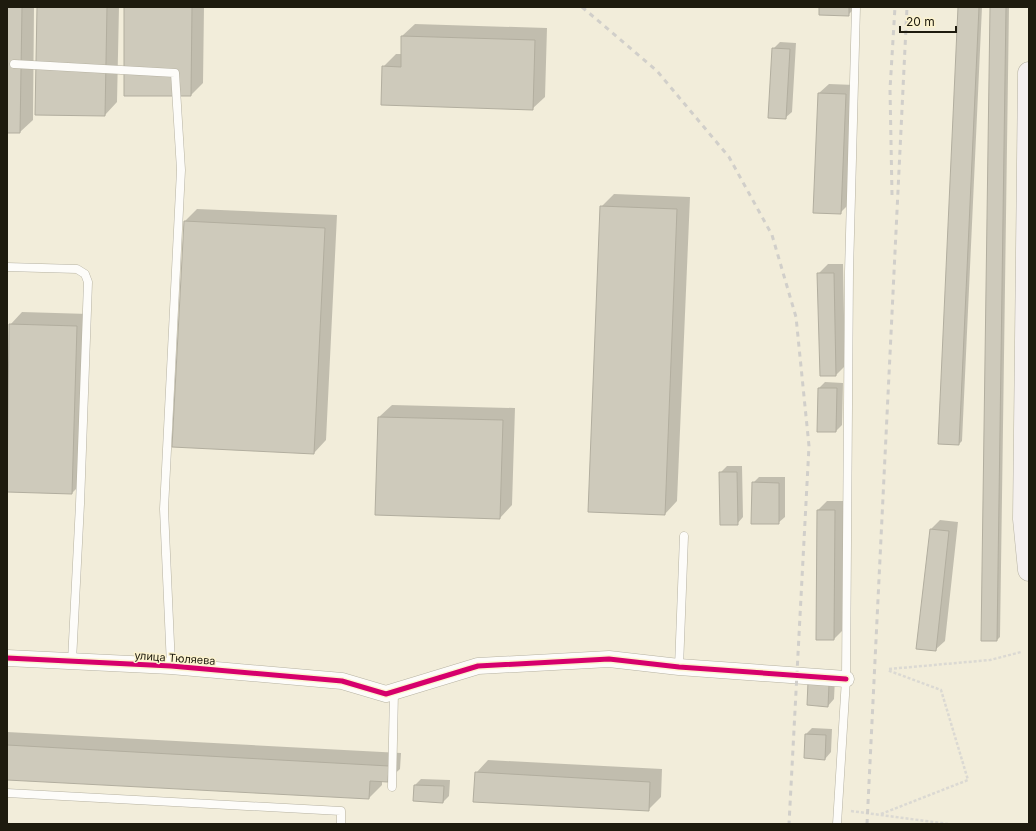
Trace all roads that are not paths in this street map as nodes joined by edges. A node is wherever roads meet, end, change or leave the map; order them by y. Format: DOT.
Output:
graph roads {
  1 [pos="856,7"];
  2 [pos="14,64"];
  3 [pos="1029,73"];
  4 [pos="7,267"];
  5 [pos="684,536"];
  6 [pos="1029,570"];
  7 [pos="7,658"];
  8 [pos="72,661"];
  9 [pos="171,666"];
  10 [pos="679,667"];
  11 [pos="846,679"];
  12 [pos="394,692"];
  13 [pos="392,787"];
  14 [pos="7,793"];
  15 [pos="341,824"];
  16 [pos="837,824"];
  1 -- 11 [label="lane"];
  2 -- 9 [label="lane"];
  3 -- 6 [label="main road"];
  4 -- 8 [label="lane"];
  5 -- 10 [label="lane"];
  7 -- 8 [label="street, улица Тюляева"];
  8 -- 9 [label="street, улица Тюляева"];
  9 -- 12 [label="street, улица Тюляева"];
  10 -- 11 [label="street"];
  10 -- 12 [label="street"];
  11 -- 16 [label="lane"];
  12 -- 13 [label="lane"];
  14 -- 15 [label="lane"];
}
